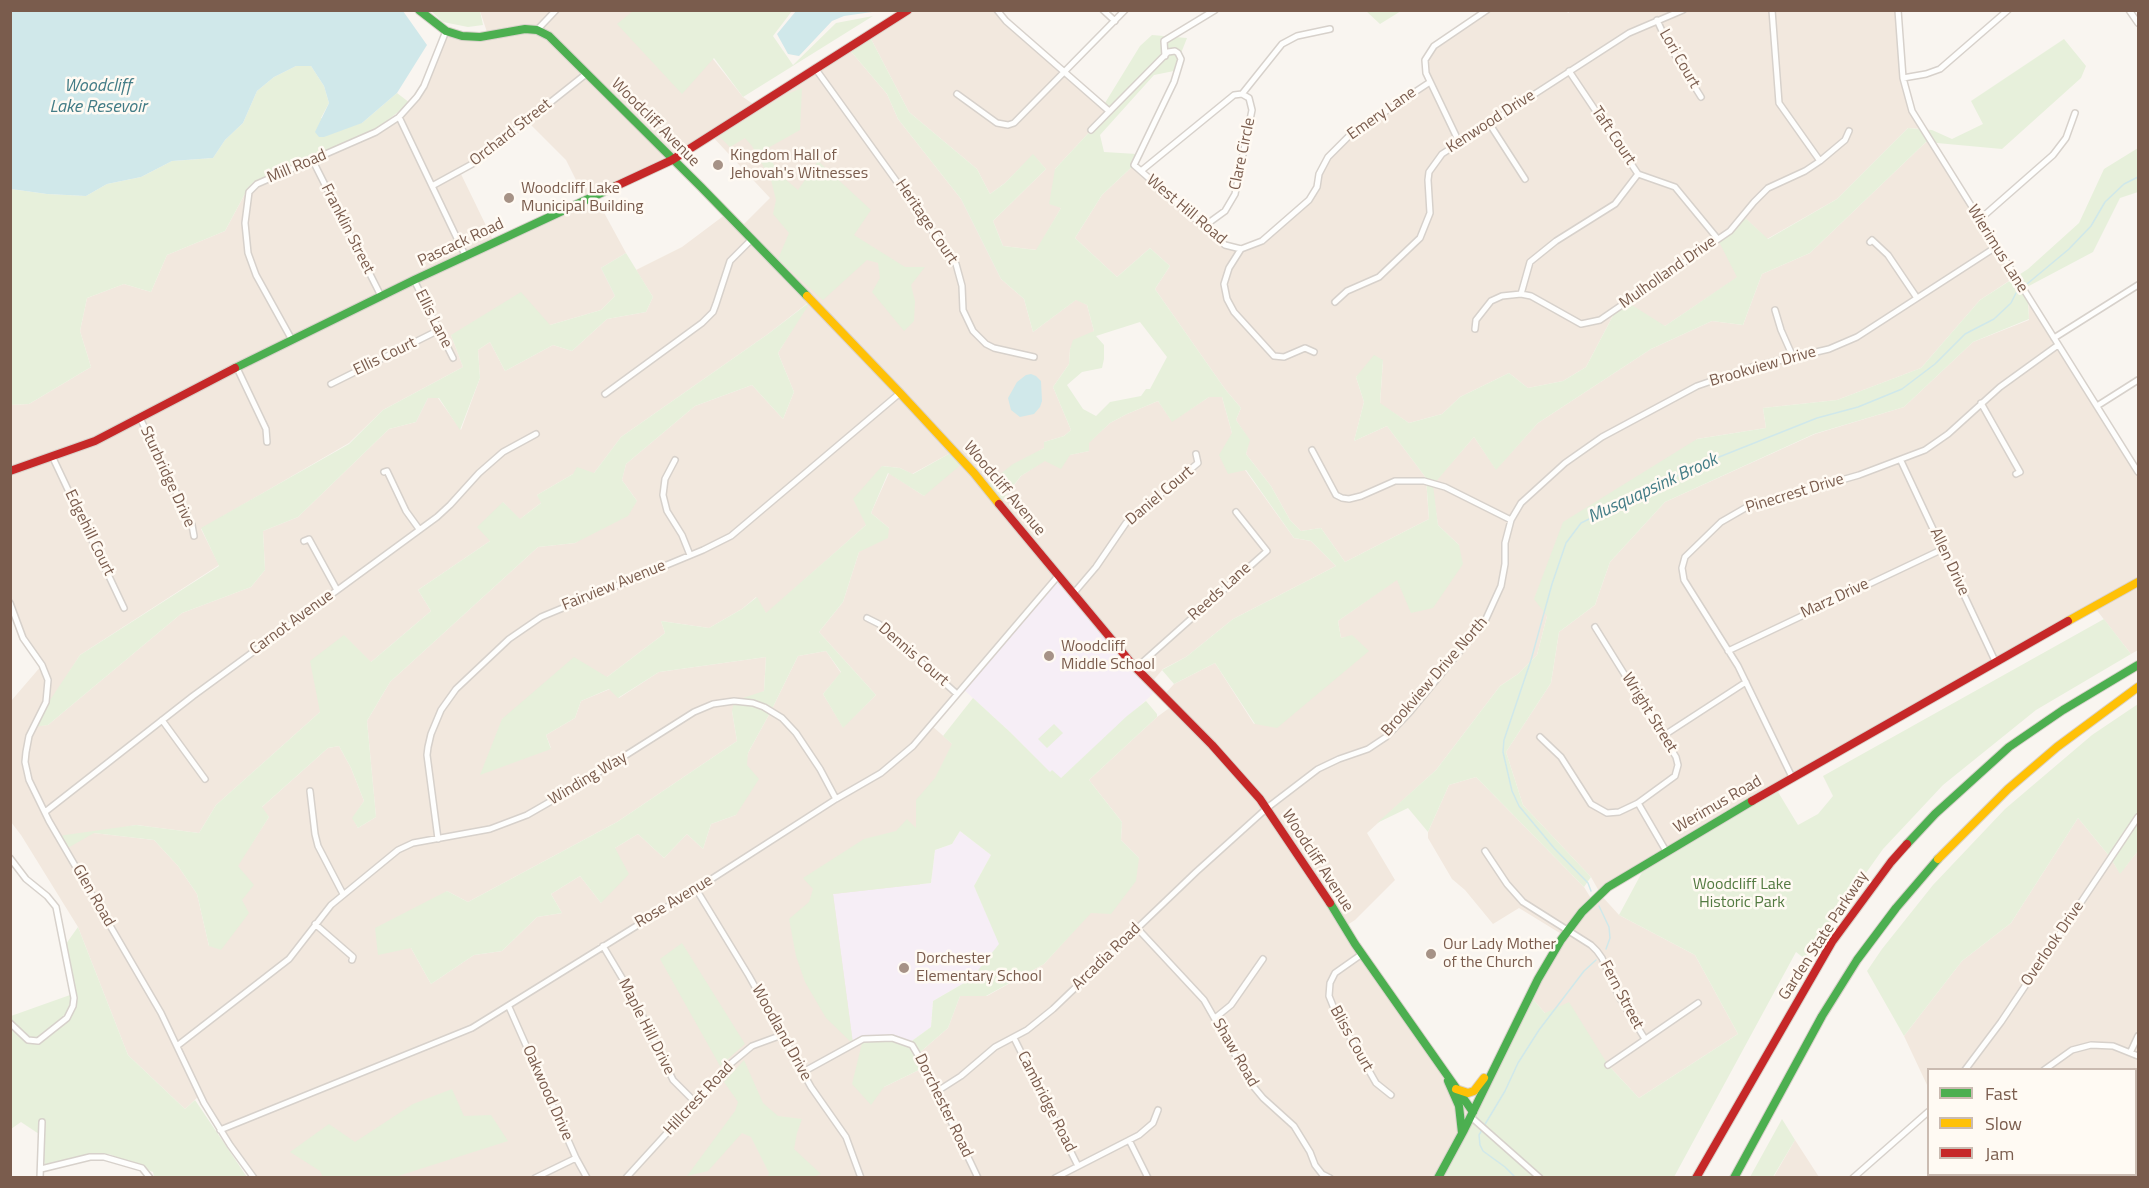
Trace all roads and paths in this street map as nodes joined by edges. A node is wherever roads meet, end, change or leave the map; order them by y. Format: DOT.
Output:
graph roads {
  1 [pos="419,10"];
  2 [pos="556,10"];
  3 [pos="908,10"];
  4 [pos="997,10"];
  5 [pos="1103,10"];
  6 [pos="1125,10"];
  7 [pos="1215,10"];
  8 [pos="1487,10"];
  9 [pos="1683,10"];
  10 [pos="1772,10"];
  11 [pos="1898,10"];
  12 [pos="2008,10"];
  13 [pos="2129,10"];
  14 [pos="1657,20"];
  15 [pos="1115,21"];
  16 [pos="2139,23"];
  17 [pos="1330,29"];
  18 [pos="537,30"];
  19 [pos="446,31"];
  20 [pos="1165,56"];
  21 [pos="815,68"];
  22 [pos="1569,71"];
  23 [pos="1065,72"];
  24 [pos="586,74"];
  25 [pos="1903,78"];
  26 [pos="1430,82"];
  27 [pos="957,94"];
  28 [pos="1242,94"];
  29 [pos="1701,97"];
  30 [pos="1109,111"];
  31 [pos="2075,113"];
  32 [pos="399,117"];
  33 [pos="1489,123"];
  34 [pos="1091,130"];
  35 [pos="1849,131"];
  36 [pos="1459,142"];
  37 [pos="672,160"];
  38 [pos="313,161"];
  39 [pos="1820,161"];
  40 [pos="1141,171"];
  41 [pos="1638,174"];
  42 [pos="1525,179"];
  43 [pos="432,186"];
  44 [pos="1979,220"];
  45 [pos="1203,227"];
  46 [pos="1717,238"];
  47 [pos="751,240"];
  48 [pos="1870,243"];
  49 [pos="1996,247"];
  50 [pos="1241,249"];
  51 [pos="465,255"];
  52 [pos="414,280"];
  53 [pos="2139,285"];
  54 [pos="1521,294"];
  55 [pos="381,296"];
  56 [pos="1917,298"];
  57 [pos="1335,302"];
  58 [pos="1774,310"];
  59 [pos="1475,329"];
  60 [pos="439,330"];
  61 [pos="2054,338"];
  62 [pos="292,340"];
  63 [pos="2058,345"];
  64 [pos="1314,352"];
  65 [pos="1034,357"];
  66 [pos="1793,357"];
  67 [pos="453,358"];
  68 [pos="237,368"];
  69 [pos="2139,380"];
  70 [pos="331,384"];
  71 [pos="900,393"];
  72 [pos="605,394"];
  73 [pos="1981,403"];
  74 [pos="2097,406"];
  75 [pos="140,418"];
  76 [pos="536,434"];
  77 [pos="267,442"];
  78 [pos="1312,450"];
  79 [pos="1197,454"];
  80 [pos="53,458"];
  81 [pos="675,460"];
  82 [pos="1901,460"];
  83 [pos="10,471"];
  84 [pos="384,472"];
  85 [pos="2139,472"];
  86 [pos="2016,474"];
  87 [pos="1236,512"];
  88 [pos="1511,520"];
  89 [pos="419,529"];
  90 [pos="194,536"];
  91 [pos="304,541"];
  92 [pos="1943,549"];
  93 [pos="690,555"];
  94 [pos="1058,576"];
  95 [pos="2139,582"];
  96 [pos="337,590"];
  97 [pos="1073,594"];
  98 [pos="10,603"];
  99 [pos="124,608"];
  100 [pos="867,618"];
  101 [pos="1595,627"];
  102 [pos="1728,651"];
  103 [pos="1997,663"];
  104 [pos="2139,665"];
  105 [pos="1137,668"];
  106 [pos="1746,682"];
  107 [pos="2139,687"];
  108 [pos="957,694"];
  109 [pos="162,720"];
  110 [pos="1663,736"];
  111 [pos="1540,737"];
  112 [pos="1792,777"];
  113 [pos="205,779"];
  114 [pos="310,791"];
  115 [pos="836,799"];
  116 [pos="1638,803"];
  117 [pos="1267,808"];
  118 [pos="45,812"];
  119 [pos="2139,817"];
  120 [pos="438,839"];
  121 [pos="1485,851"];
  122 [pos="1666,851"];
  123 [pos="10,858"];
  124 [pos="696,890"];
  125 [pos="343,894"];
  126 [pos="315,924"];
  127 [pos="1137,928"];
  128 [pos="1567,930"];
  129 [pos="603,946"];
  130 [pos="1362,954"];
  131 [pos="1263,959"];
  132 [pos="352,960"];
  133 [pos="1698,1004"];
  134 [pos="509,1007"];
  135 [pos="1215,1018"];
  136 [pos="10,1023"];
  137 [pos="782,1035"];
  138 [pos="2139,1036"];
  139 [pos="1014,1038"];
  140 [pos="1645,1039"];
  141 [pos="177,1046"];
  142 [pos="2131,1051"];
  143 [pos="2139,1056"];
  144 [pos="1496,1062"];
  145 [pos="1608,1065"];
  146 [pos="1966,1068"];
  147 [pos="2047,1068"];
  148 [pos="803,1072"];
  149 [pos="1448,1077"];
  150 [pos="1456,1089"];
  151 [pos="936,1092"];
  152 [pos="1391,1095"];
  153 [pos="695,1102"];
  154 [pos="1158,1110"];
  155 [pos="1927,1114"];
  156 [pos="1472,1115"];
  157 [pos="42,1122"];
  158 [pos="220,1130"];
  159 [pos="1462,1134"];
  160 [pos="1129,1140"];
  161 [pos="576,1158"];
  162 [pos="1078,1166"];
  163 [pos="42,1169"];
  164 [pos="40,1178"];
  165 [pos="150,1178"];
  166 [pos="254,1178"];
  167 [pos="535,1178"];
  168 [pos="587,1178"];
  169 [pos="626,1178"];
  170 [pos="861,1178"];
  171 [pos="978,1178"];
  172 [pos="1055,1178"];
  173 [pos="1148,1178"];
  174 [pos="1330,1178"];
  175 [pos="1438,1178"];
  176 [pos="1540,1178"];
  177 [pos="1696,1178"];
  178 [pos="1734,1178"];
  179 [pos="1853,1178"];
  1 -- 19 [label="main road"];
  2 -- 18 [label="street"];
  3 -- 21 [label="main road, Pascack Road"];
  4 -- 23 [label="street"];
  5 -- 15 [label="street"];
  6 -- 15 [label="street"];
  7 -- 20 [label="street"];
  8 -- 26 [label="street"];
  9 -- 14 [label="street, Kenwood Drive"];
  10 -- 39 [label="street"];
  11 -- 25 [label="street, Wierimus Lane"];
  12 -- 25 [label="street"];
  13 -- 16 [label="street"];
  14 -- 22 [label="street, Kenwood Drive"];
  14 -- 29 [label="street, Lori Court"];
  15 -- 23 [label="street"];
  17 -- 28 [label="street"];
  18 -- 19 [label="main road"];
  18 -- 24 [label="main road, Woodcliff Avenue"];
  19 -- 32 [label="street, Mill Road"];
  20 -- 30 [label="street"];
  20 -- 40 [label="street, West Hill Road"];
  21 -- 37 [label="main road, Pascack Road"];
  21 -- 65 [label="street, Heritage Court"];
  22 -- 33 [label="street, Kenwood Drive"];
  22 -- 41 [label="street, Taft Court"];
  23 -- 27 [label="street"];
  23 -- 30 [label="street"];
  24 -- 37 [label="main road, Woodcliff Avenue"];
  24 -- 43 [label="street, Orchard Street"];
  25 -- 44 [label="street, Wierimus Lane"];
  26 -- 36 [label="street"];
  26 -- 50 [label="street, Emery Lane"];
  28 -- 40 [label="street, Clare Circle"];
  28 -- 45 [label="street, Clare Circle"];
  30 -- 34 [label="street"];
  31 -- 44 [label="street"];
  32 -- 38 [label="street, Mill Road"];
  32 -- 43 [label="street"];
  33 -- 36 [label="street, Kenwood Drive"];
  33 -- 42 [label="street"];
  35 -- 39 [label="street, Mulholland Drive"];
  36 -- 57 [label="street, Kenwood Drive"];
  37 -- 47 [label="main road, Woodcliff Avenue"];
  37 -- 51 [label="main road, Pascack Road"];
  38 -- 55 [label="street, Franklin Street"];
  38 -- 62 [label="street, Mill Road"];
  39 -- 46 [label="street, Mulholland Drive"];
  40 -- 45 [label="street, West Hill Road"];
  41 -- 46 [label="street, Taft Court"];
  41 -- 54 [label="street"];
  43 -- 51 [label="street"];
  44 -- 49 [label="street, Wierimus Lane"];
  45 -- 50 [label="street, West Hill Road"];
  46 -- 54 [label="street, Mulholland Drive"];
  47 -- 71 [label="main road, Woodcliff Avenue"];
  47 -- 72 [label="street"];
  48 -- 56 [label="street"];
  49 -- 56 [label="street, Brookview Drive"];
  49 -- 61 [label="street, Wierimus Lane"];
  50 -- 64 [label="street, West Hill Road"];
  51 -- 52 [label="main road, Pascack Road"];
  52 -- 55 [label="main road, Pascack Road"];
  52 -- 60 [label="street, Ellis Lane"];
  53 -- 61 [label="street"];
  54 -- 59 [label="street"];
  55 -- 62 [label="main road, Pascack Road"];
  56 -- 66 [label="street, Brookview Drive"];
  58 -- 66 [label="street"];
  60 -- 67 [label="street, Ellis Lane"];
  60 -- 70 [label="street, Ellis Court"];
  61 -- 63 [label="street, Wierimus Lane"];
  62 -- 68 [label="main road, Pascack Road"];
  63 -- 73 [label="street, Pinecrest Drive"];
  63 -- 74 [label="street, Wierimus Lane"];
  66 -- 88 [label="street, Brookview Drive"];
  68 -- 75 [label="main road, Pascack Road"];
  68 -- 77 [label="street"];
  69 -- 74 [label="street"];
  71 -- 93 [label="street, Fairview Avenue"];
  71 -- 94 [label="main road, Woodcliff Avenue"];
  73 -- 82 [label="street, Pinecrest Drive"];
  73 -- 86 [label="street"];
  74 -- 85 [label="street, Wierimus Lane"];
  75 -- 80 [label="main road, Pascack Road"];
  75 -- 90 [label="street, Sturbridge Drive"];
  76 -- 89 [label="street, Carnot Avenue"];
  78 -- 88 [label="street"];
  79 -- 97 [label="street, Daniel Court"];
  80 -- 83 [label="main road, Pascack Road"];
  80 -- 99 [label="street, Edgehill Court"];
  81 -- 93 [label="street"];
  82 -- 92 [label="street, Allen Drive"];
  82 -- 102 [label="street, Pinecrest Drive"];
  84 -- 89 [label="street"];
  87 -- 105 [label="street, Reeds Lane"];
  88 -- 117 [label="street, Brookview Drive North"];
  89 -- 96 [label="street, Carnot Avenue"];
  91 -- 96 [label="street"];
  92 -- 102 [label="street, Marz Drive"];
  92 -- 103 [label="street, Allen Drive"];
  93 -- 120 [label="street, Fairview Avenue"];
  94 -- 97 [label="main road, Woodcliff Avenue"];
  94 -- 108 [label="street, Rose Avenue"];
  95 -- 103 [label="main road, Werimus Road"];
  96 -- 109 [label="street, Carnot Avenue"];
  97 -- 105 [label="main road, Woodcliff Avenue"];
  98 -- 118 [label="street, Glen Road"];
  100 -- 108 [label="street, Dennis Court"];
  101 -- 110 [label="street, Wright Street"];
  102 -- 106 [label="street, Pinecrest Drive"];
  103 -- 112 [label="main road, Werimus Road"];
  104 -- 177 [label="main road, Garden State Parkway"];
  105 -- 117 [label="main road, Woodcliff Avenue"];
  106 -- 110 [label="street"];
  106 -- 112 [label="street, Pinecrest Drive"];
  107 -- 178 [label="main road"];
  108 -- 115 [label="street, Rose Avenue"];
  109 -- 113 [label="street"];
  109 -- 118 [label="street, Carnot Avenue"];
  110 -- 116 [label="street, Wright Street"];
  111 -- 116 [label="street"];
  112 -- 122 [label="main road, Werimus Road"];
  114 -- 125 [label="street"];
  115 -- 120 [label="street, Winding Way"];
  115 -- 124 [label="street, Rose Avenue"];
  116 -- 122 [label="street"];
  117 -- 127 [label="street, Arcadia Road"];
  117 -- 130 [label="main road, Woodcliff Avenue"];
  118 -- 141 [label="street, Glen Road"];
  119 -- 146 [label="street, Overlook Drive"];
  120 -- 125 [label="street, Winding Way"];
  121 -- 128 [label="street, Fern Street"];
  122 -- 128 [label="main road, Werimus Road"];
  123 -- 136 [label="street"];
  124 -- 129 [label="street, Rose Avenue"];
  124 -- 137 [label="street, Woodland Drive"];
  125 -- 126 [label="street, Winding Way"];
  126 -- 132 [label="street"];
  126 -- 141 [label="street, Winding Way"];
  127 -- 135 [label="street, Shaw Road"];
  127 -- 139 [label="street, Arcadia Road"];
  128 -- 140 [label="street, Fern Street"];
  128 -- 144 [label="main road, Werimus Road"];
  129 -- 134 [label="street, Rose Avenue"];
  129 -- 153 [label="street, Maple Hill Drive"];
  130 -- 149 [label="main road, Woodcliff Avenue"];
  130 -- 152 [label="street, Bliss Court"];
  131 -- 135 [label="street"];
  133 -- 140 [label="street"];
  134 -- 158 [label="street, Rose Avenue"];
  134 -- 161 [label="street, Oakwood Drive"];
  135 -- 174 [label="street, Shaw Road"];
  137 -- 148 [label="street, Woodland Drive"];
  137 -- 153 [label="street, Hillcrest Road"];
  138 -- 142 [label="street"];
  139 -- 151 [label="street, Arcadia Road"];
  139 -- 162 [label="street, Cambridge Road"];
  140 -- 145 [label="street"];
  141 -- 158 [label="street, Glen Road"];
  142 -- 143 [label="street"];
  142 -- 147 [label="street"];
  144 -- 150 [label="main road"];
  144 -- 156 [label="main road, Werimus Road"];
  148 -- 151 [label="street, Dorchester Road"];
  148 -- 170 [label="street, Woodland Drive"];
  149 -- 150 [label="main road, Woodcliff Avenue"];
  149 -- 159 [label="main road"];
  150 -- 156 [label="main road, Woodcliff Avenue"];
  151 -- 171 [label="street, Dorchester Road"];
  153 -- 169 [label="street, Hillcrest Road"];
  154 -- 160 [label="street"];
  155 -- 179 [label="street"];
  156 -- 159 [label="main road, Werimus Road"];
  156 -- 176 [label="street"];
  157 -- 163 [label="street"];
  158 -- 166 [label="street, Glen Road"];
  159 -- 175 [label="main road, Werimus Road"];
  160 -- 162 [label="street"];
  160 -- 173 [label="street"];
  161 -- 167 [label="street"];
  161 -- 168 [label="street, Oakwood Drive"];
  162 -- 172 [label="street"];
  163 -- 164 [label="street"];
  163 -- 165 [label="street"];
}
